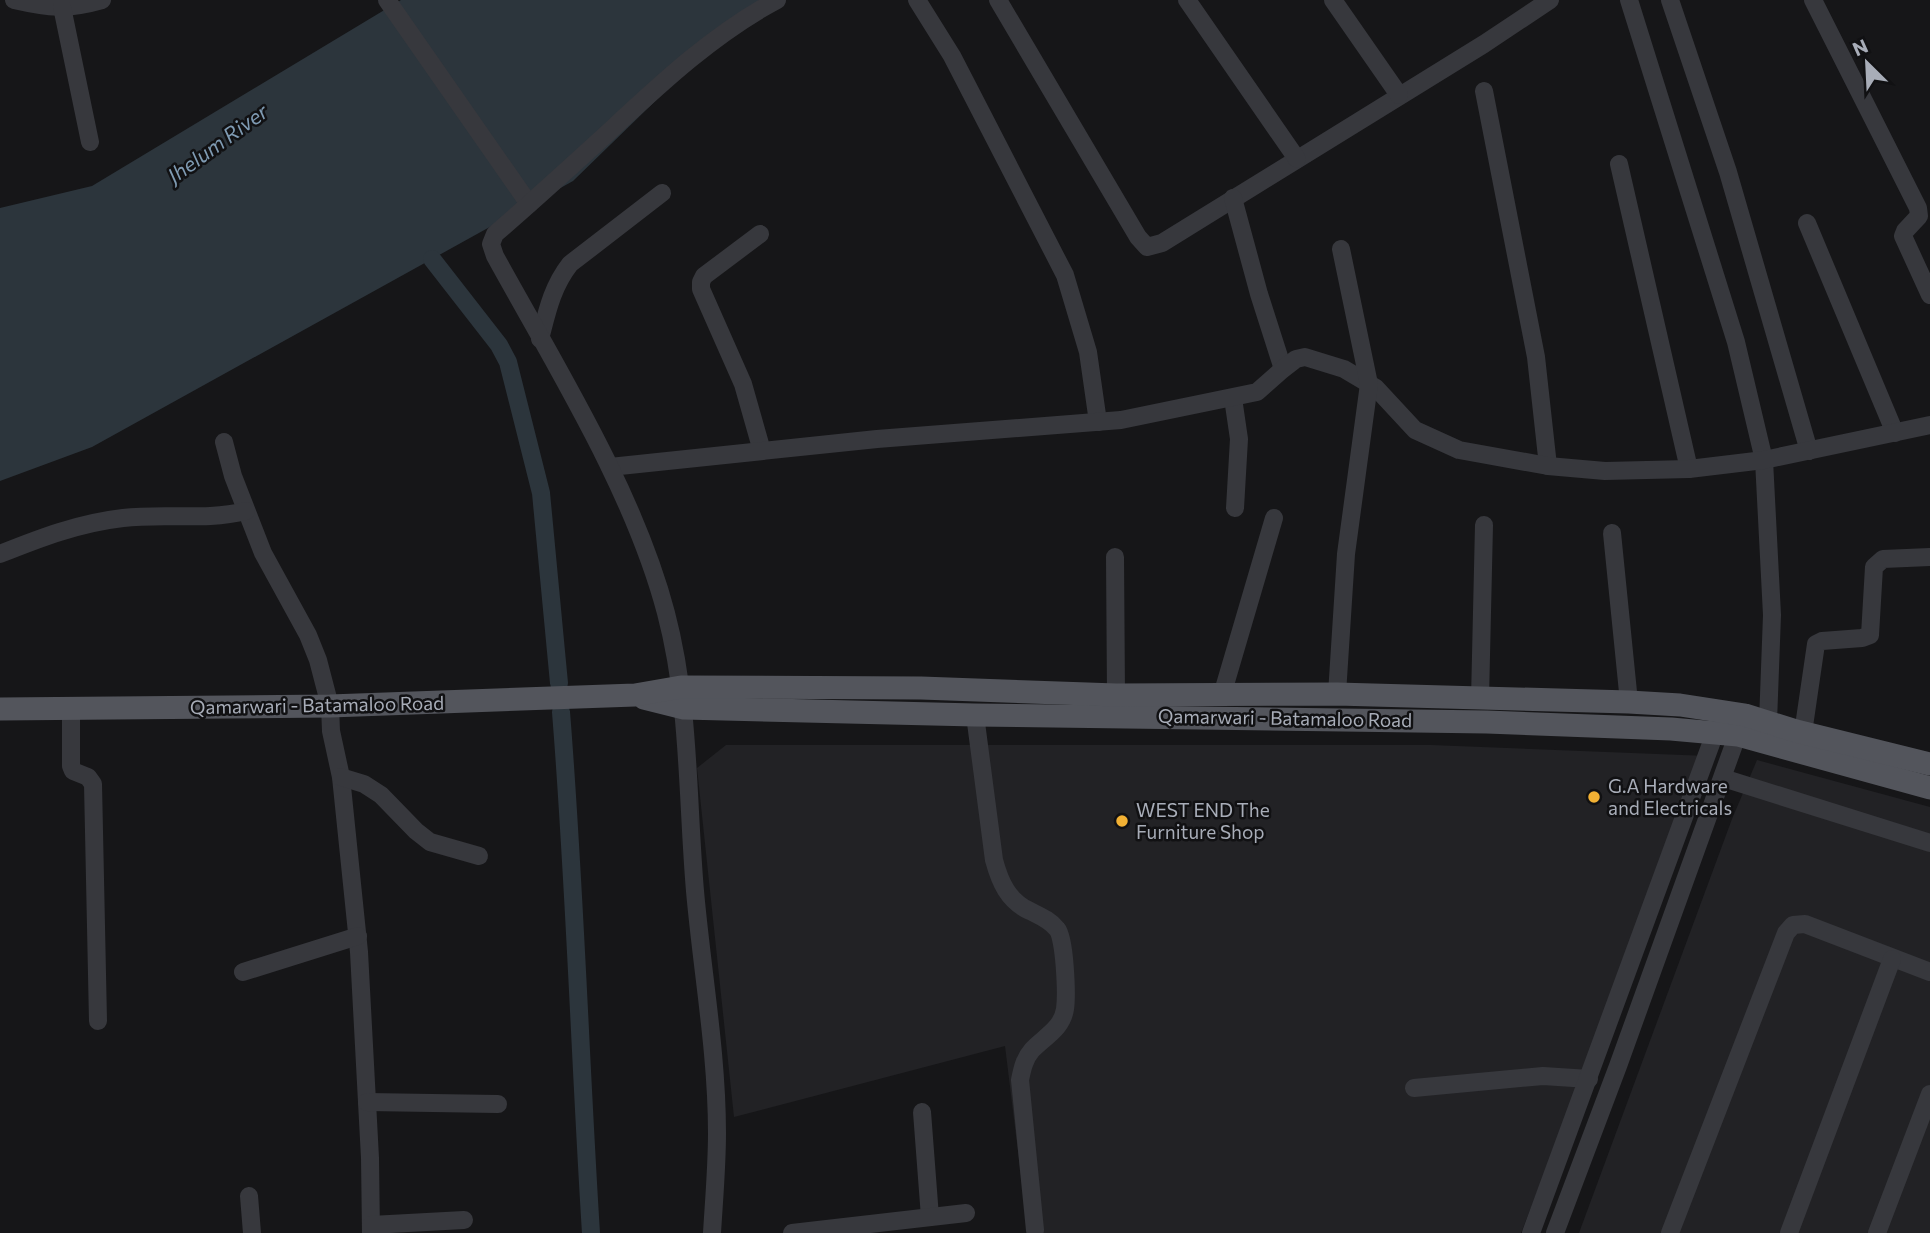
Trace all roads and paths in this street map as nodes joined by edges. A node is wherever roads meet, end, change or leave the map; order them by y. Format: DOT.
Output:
graph roads {
  1 [pos="14,0"];
  2 [pos="102,0"];
  3 [pos="387,0"];
  4 [pos="777,0"];
  5 [pos="917,0"];
  6 [pos="998,0"];
  7 [pos="1187,0"];
  8 [pos="1333,0"];
  9 [pos="1550,0"];
  10 [pos="1629,0"];
  11 [pos="1671,0"];
  12 [pos="1813,0"];
  13 [pos="1528,6"];
  14 [pos="62,7"];
  15 [pos="1484,91"];
  16 [pos="1399,95"];
  17 [pos="90,142"];
  18 [pos="1297,159"];
  19 [pos="1619,164"];
  20 [pos="662,193"];
  21 [pos="1233,198"];
  22 [pos="525,200"];
  23 [pos="1807,223"];
  24 [pos="760,234"];
  25 [pos="1341,249"];
  26 [pos="1930,295"];
  27 [pos="541,339"];
  28 [pos="1283,369"];
  29 [pos="1369,384"];
  30 [pos="1233,398"];
  31 [pos="1098,422"];
  32 [pos="1930,425"];
  33 [pos="1895,433"];
  34 [pos="223,442"];
  35 [pos="761,451"];
  36 [pos="1809,451"];
  37 [pos="1764,460"];
  38 [pos="1548,466"];
  39 [pos="610,467"];
  40 [pos="1689,468"];
  41 [pos="1235,508"];
  42 [pos="246,511"];
  43 [pos="1274,518"];
  44 [pos="1484,526"];
  45 [pos="1612,533"];
  46 [pos="0,554"];
  47 [pos="1115,557"];
  48 [pos="1930,557"];
  49 [pos="1337,694"];
  50 [pos="1116,695"];
  51 [pos="1222,695"];
  52 [pos="682,698"];
  53 [pos="1480,699"];
  54 [pos="1629,702"];
  55 [pos="330,706"];
  56 [pos="0,709"];
  57 [pos="71,709"];
  58 [pos="975,715"];
  59 [pos="1768,722"];
  60 [pos="1730,724"];
  61 [pos="1803,733"];
  62 [pos="1930,764"];
  63 [pos="341,777"];
  64 [pos="1723,778"];
  65 [pos="1930,789"];
  66 [pos="1930,843"];
  67 [pos="479,856"];
  68 [pos="358,936"];
  69 [pos="1892,959"];
  70 [pos="243,972"];
  71 [pos="1930,972"];
  72 [pos="98,1021"];
  73 [pos="1589,1079"];
  74 [pos="1414,1088"];
  75 [pos="1930,1094"];
  76 [pos="367,1102"];
  77 [pos="498,1104"];
  78 [pos="922,1112"];
  79 [pos="249,1196"];
  80 [pos="965,1213"];
  81 [pos="930,1217"];
  82 [pos="464,1220"];
  83 [pos="890,1227"];
  84 [pos="371,1229"];
  85 [pos="1035,1230"];
  86 [pos="252,1233"];
  87 [pos="712,1233"];
  88 [pos="792,1233"];
  89 [pos="1531,1233"];
  90 [pos="1555,1233"];
  91 [pos="1670,1233"];
  92 [pos="1789,1233"];
  93 [pos="1877,1233"];
  1 -- 14 [label="street"];
  2 -- 14 [label="street"];
  3 -- 22 [label="street"];
  4 -- 22 [label="street"];
  5 -- 31 [label="street"];
  6 -- 21 [label="street"];
  7 -- 18 [label="street"];
  8 -- 16 [label="street"];
  9 -- 13 [label="street"];
  10 -- 37 [label="street"];
  11 -- 36 [label="street"];
  12 -- 26 [label="street"];
  13 -- 16 [label="street"];
  14 -- 17 [label="street"];
  15 -- 38 [label="street"];
  16 -- 18 [label="street"];
  18 -- 21 [label="street"];
  19 -- 40 [label="street"];
  20 -- 27 [label="street"];
  21 -- 28 [label="street"];
  22 -- 27 [label="street"];
  23 -- 33 [label="street"];
  24 -- 35 [label="street"];
  25 -- 29 [label="street"];
  27 -- 39 [label="street"];
  28 -- 29 [label="street"];
  28 -- 30 [label="street"];
  29 -- 38 [label="street"];
  29 -- 49 [label="street"];
  30 -- 31 [label="street"];
  30 -- 41 [label="street"];
  31 -- 35 [label="street"];
  32 -- 33 [label="street"];
  33 -- 36 [label="street"];
  34 -- 42 [label="street"];
  35 -- 39 [label="street"];
  36 -- 37 [label="street"];
  37 -- 40 [label="street"];
  37 -- 59 [label="street"];
  38 -- 40 [label="street"];
  39 -- 52 [label="street"];
  42 -- 46 [label="street"];
  42 -- 55 [label="street"];
  43 -- 51 [label="street"];
  44 -- 53 [label="street"];
  45 -- 54 [label="street"];
  47 -- 50 [label="street"];
  48 -- 61 [label="street"];
  49 -- 51 [label="main road, Qamarwari - Batamaloo Road"];
  49 -- 53 [label="main road, Qamarwari - Batamaloo Road"];
  50 -- 51 [label="main road, Qamarwari - Batamaloo Road"];
  50 -- 52 [label="main road, Qamarwari - Batamaloo Road"];
  52 -- 55 [label="main road, Qamarwari - Batamaloo Road"];
  52 -- 58 [label="main road, Qamarwari - Batamaloo Road"];
  52 -- 87 [label="street"];
  53 -- 54 [label="main road, Qamarwari - Batamaloo Road"];
  54 -- 60 [label="main road, Qamarwari - Batamaloo Road"];
  55 -- 57 [label="main road, Qamarwari - Batamaloo Road"];
  55 -- 63 [label="street"];
  56 -- 57 [label="main road, Qamarwari - Batamaloo Road"];
  57 -- 72 [label="street"];
  58 -- 60 [label="main road, Qamarwari - Batamaloo Road"];
  58 -- 85 [label="street"];
  59 -- 60 [label="main road, Qamarwari - Batamaloo Road"];
  59 -- 61 [label="main road, Qamarwari - Batamaloo Road"];
  60 -- 64 [label="street"];
  60 -- 65 [label="main road, Qamarwari - Batamaloo Road"];
  60 -- 73 [label="street"];
  61 -- 62 [label="main road, Qamarwari - Batamaloo Road"];
  63 -- 67 [label="street"];
  63 -- 68 [label="street"];
  64 -- 66 [label="street"];
  64 -- 90 [label="street"];
  68 -- 70 [label="street"];
  68 -- 76 [label="street"];
  69 -- 71 [label="street"];
  69 -- 91 [label="street"];
  69 -- 92 [label="street"];
  73 -- 74 [label="street"];
  73 -- 89 [label="street"];
  75 -- 93 [label="street"];
  76 -- 77 [label="street"];
  76 -- 84 [label="street"];
  78 -- 81 [label="street"];
  79 -- 86 [label="street"];
  80 -- 81 [label="street"];
  81 -- 83 [label="street"];
  82 -- 84 [label="street"];
  83 -- 88 [label="street"];
}
